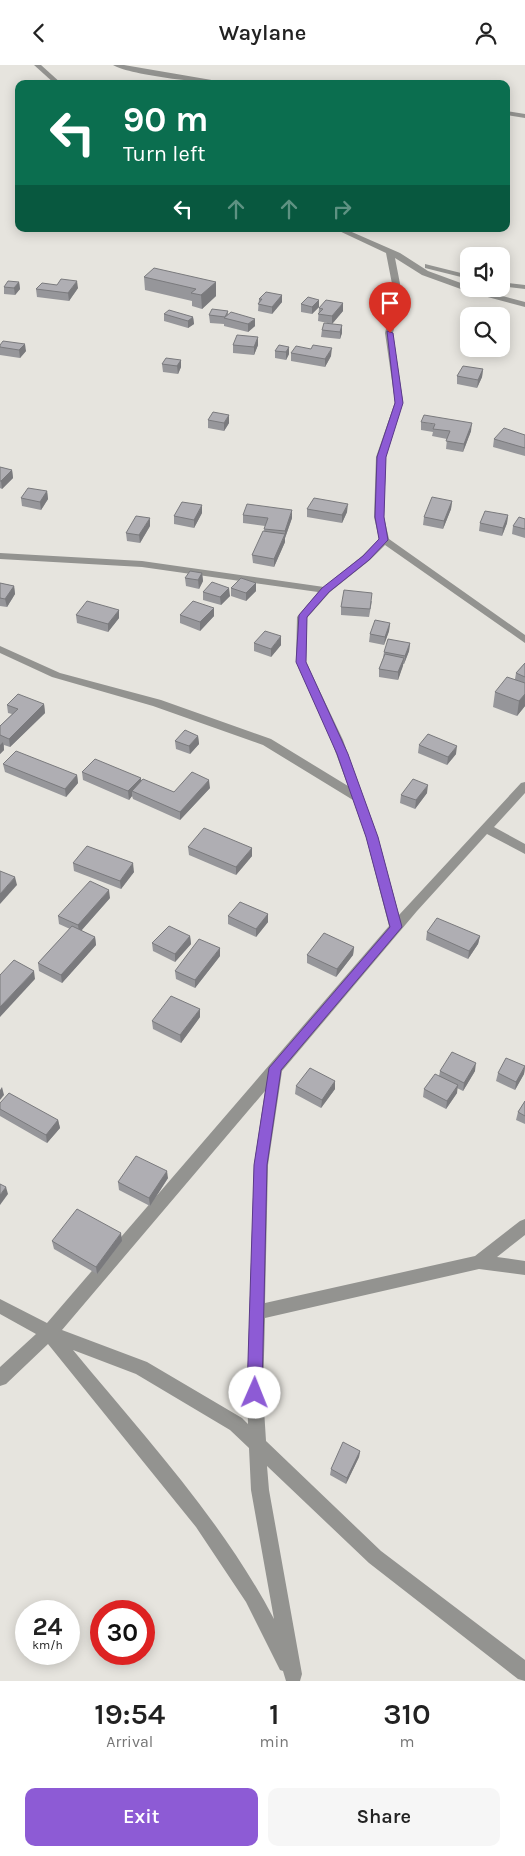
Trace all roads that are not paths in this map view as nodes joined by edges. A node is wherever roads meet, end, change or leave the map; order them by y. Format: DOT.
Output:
graph roads {
  1 [pos="36,65"];
  2 [pos="116,65"];
  3 [pos="54,80"];
  4 [pos="204,80"];
  5 [pos="510,114"];
  6 [pos="525,116"];
  7 [pos="346,232"];
  8 [pos="390,252"];
  9 [pos="460,275"];
  10 [pos="510,285"];
  11 [pos="525,287"];
  12 [pos="525,305"];
  13 [pos="384,540"];
  14 [pos="0,556"];
  15 [pos="326,590"];
  16 [pos="525,639"];
  17 [pos="0,649"];
  18 [pos="525,786"];
  19 [pos="358,798"];
  20 [pos="486,828"];
  21 [pos="525,850"];
  22 [pos="396,927"];
  23 [pos="275,1068"];
  24 [pos="525,1226"];
  25 [pos="479,1262"];
  26 [pos="525,1268"];
  27 [pos="0,1306"];
  28 [pos="257,1311"];
  29 [pos="49,1333"];
  30 [pos="0,1378"];
  31 [pos="258,1445"];
  32 [pos="525,1672"];
  33 [pos="293,1677"];
  1 -- 3 [label="street"];
  2 -- 4 [label="street"];
  5 -- 6 [label="street"];
  7 -- 8 [label="street"];
  8 -- 9 [label="street"];
  8 -- 12 [label="street"];
  8 -- 13 [label="street"];
  10 -- 11 [label="street"];
  13 -- 15 [label="street"];
  13 -- 16 [label="street"];
  14 -- 15 [label="street"];
  15 -- 19 [label="street"];
  17 -- 19 [label="street"];
  18 -- 20 [label="street"];
  19 -- 22 [label="street"];
  20 -- 21 [label="street"];
  20 -- 22 [label="street"];
  22 -- 23 [label="street"];
  23 -- 28 [label="street"];
  23 -- 29 [label="street"];
  24 -- 25 [label="street"];
  25 -- 26 [label="street"];
  25 -- 28 [label="street"];
  27 -- 29 [label="street"];
  28 -- 31 [label="street"];
  29 -- 30 [label="street"];
  29 -- 31 [label="street"];
  29 -- 33 [label="street"];
  31 -- 32 [label="street"];
  31 -- 33 [label="street"];
}
